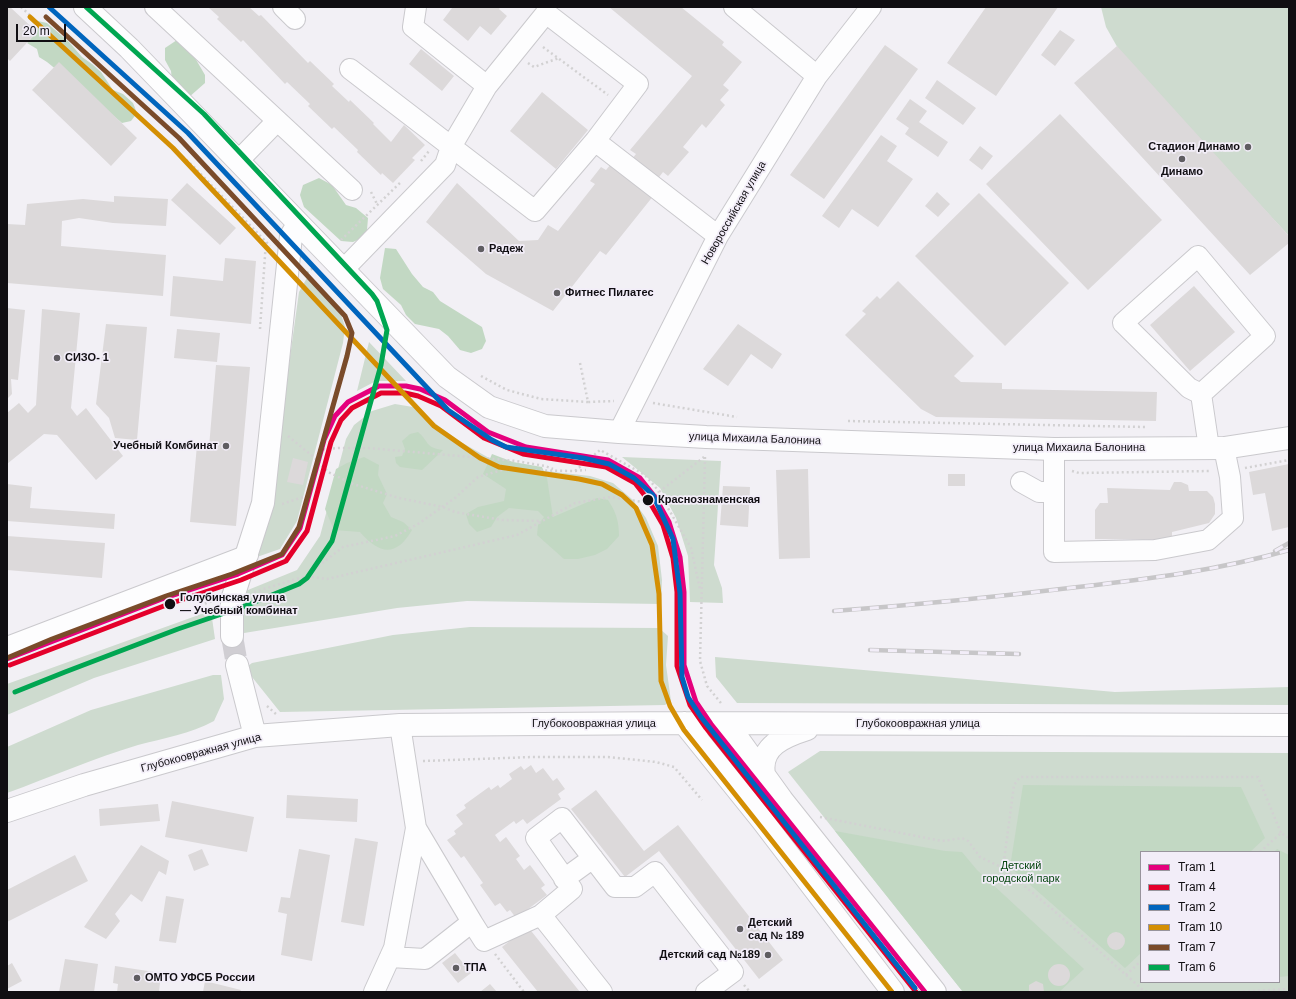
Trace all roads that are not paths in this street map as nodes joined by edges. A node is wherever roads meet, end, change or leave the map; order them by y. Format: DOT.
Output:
graph roads {
  1 [pos="85,7"];
  2 [pos="155,7"];
  3 [pos="734,7"];
  4 [pos="871,7"];
  5 [pos="410,10"];
  6 [pos="350,69"];
  7 [pos="817,76"];
  8 [pos="487,86"];
  9 [pos="277,121"];
  10 [pos="595,141"];
  11 [pos="451,147"];
  12 [pos="238,161"];
  13 [pos="352,190"];
  14 [pos="298,224"];
  15 [pos="718,236"];
  16 [pos="343,270"];
  17 [pos="1201,394"];
  18 [pos="620,432"];
  19 [pos="1289,438"];
  20 [pos="1216,448"];
  21 [pos="1054,449"];
  22 [pos="1020,482"];
  23 [pos="1054,492"];
  24 [pos="248,555"];
  25 [pos="232,636"];
  26 [pos="7,647"];
  27 [pos="237,664"];
  28 [pos="684,723"];
  29 [pos="728,724"];
  30 [pos="825,724"];
  31 [pos="1289,724"];
  32 [pos="400,725"];
  33 [pos="255,736"];
  34 [pos="764,774"];
  35 [pos="7,811"];
  36 [pos="416,828"];
  37 [pos="593,858"];
  38 [pos="564,879"];
  39 [pos="541,915"];
  40 [pos="472,922"];
  41 [pos="390,957"];
  42 [pos="374,992"];
  43 [pos="602,992"];
  44 [pos="706,992"];
  45 [pos="893,992"];
  46 [pos="934,992"];
  1 -- 12 [label="main road, улица Михаила Балонина"];
  2 -- 9 [label="street"];
  3 -- 7 [label="street"];
  4 -- 7 [label="street, Новороссийская улица"];
  5 -- 8 [label="street"];
  6 -- 11 [label="street"];
  7 -- 15 [label="street, Новороссийская улица"];
  8 -- 10 [label="street"];
  8 -- 11 [label="street"];
  9 -- 12 [label="street"];
  9 -- 13 [label="street"];
  10 -- 11 [label="street"];
  10 -- 15 [label="street"];
  11 -- 16 [label="street"];
  12 -- 14 [label="main road, улица Михаила Балонина"];
  14 -- 16 [label="main road, улица Михаила Балонина"];
  14 -- 24 [label="main road"];
  15 -- 18 [label="street, Новороссийская улица"];
  16 -- 18 [label="main road, улица Михаила Балонина"];
  17 -- 17 [label="street"];
  17 -- 20 [label="street"];
  18 -- 21 [label="main road, улица Михаила Балонина"];
  19 -- 20 [label="main road, улица Михаила Балонина"];
  20 -- 21 [label="main road, улица Михаила Балонина"];
  20 -- 23 [label="street"];
  21 -- 23 [label="street"];
  22 -- 23 [label="street"];
  24 -- 25 [label="main road"];
  24 -- 26 [label="street"];
  27 -- 33 [label="main road"];
  28 -- 29 [label="main road, Глубокоовражная улица"];
  28 -- 32 [label="main road, Глубокоовражная улица"];
  28 -- 45 [label="main road"];
  29 -- 30 [label="main road, Глубокоовражная улица"];
  29 -- 34 [label="main road"];
  30 -- 31 [label="main road, Глубокоовражная улица"];
  30 -- 34 [label="main road"];
  32 -- 33 [label="main road, Глубокоовражная улица"];
  32 -- 36 [label="street"];
  33 -- 35 [label="main road, Глубокоовражная улица"];
  34 -- 46 [label="main road"];
  36 -- 40 [label="street"];
  36 -- 41 [label="street"];
  37 -- 38 [label="street"];
  37 -- 38 [label="street"];
  37 -- 44 [label="street"];
  38 -- 39 [label="street"];
  39 -- 40 [label="street"];
  39 -- 43 [label="street"];
  40 -- 41 [label="street"];
  41 -- 42 [label="street"];
}
